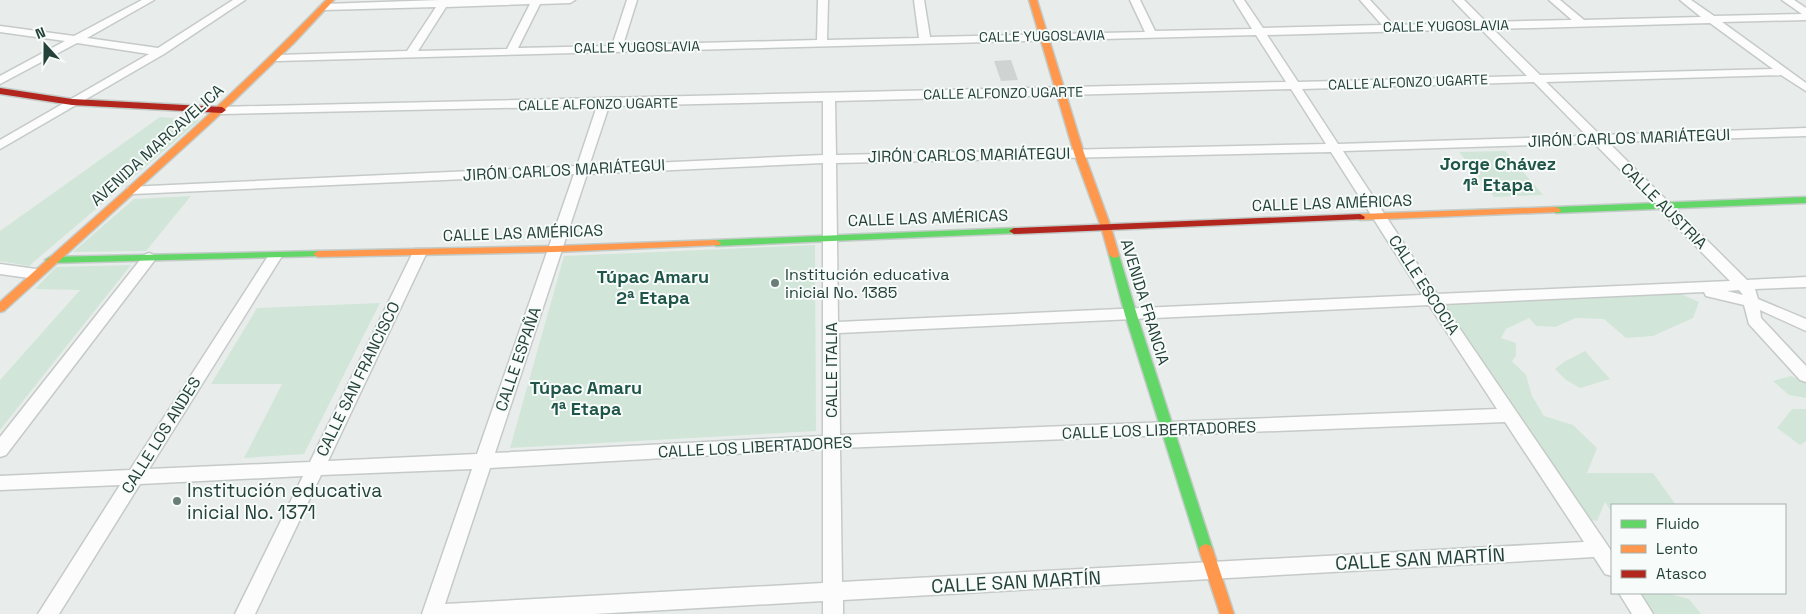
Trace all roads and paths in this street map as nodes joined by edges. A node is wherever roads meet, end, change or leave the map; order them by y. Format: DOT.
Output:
graph roads {
  1 [pos="149,0"];
  2 [pos="240,0"];
  3 [pos="537,0"];
  4 [pos="570,0"];
  5 [pos="632,0"];
  6 [pos="823,0"];
  7 [pos="920,0"];
  8 [pos="1033,0"];
  9 [pos="1135,0"];
  10 [pos="1239,0"];
  11 [pos="1365,0"];
  12 [pos="1458,0"];
  13 [pos="1554,0"];
  14 [pos="1685,0"];
  15 [pos="1787,0"];
  16 [pos="444,1"];
  17 [pos="327,4"];
  18 [pos="1806,12"];
  19 [pos="1806,17"];
  20 [pos="1711,19"];
  21 [pos="1580,22"];
  22 [pos="1483,25"];
  23 [pos="1389,27"];
  24 [pos="0,29"];
  25 [pos="1259,31"];
  26 [pos="1152,34"];
  27 [pos="1045,36"];
  28 [pos="75,40"];
  29 [pos="925,40"];
  30 [pos="822,42"];
  31 [pos="617,47"];
  32 [pos="512,50"];
  33 [pos="160,52"];
  34 [pos="411,53"];
  35 [pos="277,58"];
  36 [pos="1784,72"];
  37 [pos="1537,79"];
  38 [pos="0,81"];
  39 [pos="1295,85"];
  40 [pos="1806,88"];
  41 [pos="0,91"];
  42 [pos="1061,92"];
  43 [pos="829,96"];
  44 [pos="72,102"];
  45 [pos="604,104"];
  46 [pos="222,110"];
  47 [pos="1806,132"];
  48 [pos="1597,139"];
  49 [pos="0,145"];
  50 [pos="1334,148"];
  51 [pos="1079,152"];
  52 [pos="829,159"];
  53 [pos="581,169"];
  54 [pos="133,190"];
  55 [pos="1806,200"];
  56 [pos="1665,206"];
  57 [pos="1381,218"];
  58 [pos="1106,227"];
  59 [pos="830,239"];
  60 [pos="555,249"];
  61 [pos="420,252"];
  62 [pos="274,256"];
  63 [pos="149,258"];
  64 [pos="50,260"];
  65 [pos="0,269"];
  66 [pos="36,274"];
  67 [pos="1806,282"];
  68 [pos="1743,285"];
  69 [pos="1692,288"];
  70 [pos="1433,300"];
  71 [pos="1751,302"];
  72 [pos="0,308"];
  73 [pos="1131,316"];
  74 [pos="1806,326"];
  75 [pos="830,328"];
  76 [pos="1805,373"];
  77 [pos="1510,415"];
  78 [pos="1168,430"];
  79 [pos="831,442"];
  80 [pos="0,450"];
  81 [pos="484,461"];
  82 [pos="316,468"];
  83 [pos="134,477"];
  84 [pos="0,483"];
  85 [pos="1599,549"];
  86 [pos="1611,567"];
  87 [pos="1212,570"];
  88 [pos="832,593"];
  89 [pos="1629,594"];
  90 [pos="48,614"];
  91 [pos="245,614"];
  92 [pos="432,614"];
  93 [pos="833,614"];
  94 [pos="1227,614"];
  95 [pos="1643,614"];
  1 -- 28 [label="street"];
  2 -- 33 [label="street"];
  3 -- 4 [label="street"];
  3 -- 16 [label="street"];
  3 -- 32 [label="street"];
  5 -- 31 [label="street"];
  6 -- 30 [label="street"];
  7 -- 29 [label="street"];
  8 -- 27 [label="street, AVENIDA FRANCIA"];
  9 -- 26 [label="street"];
  10 -- 25 [label="street, CALLE ESCOCIA"];
  11 -- 23 [label="street"];
  12 -- 22 [label="street, CALLE AUSTRIA"];
  13 -- 21 [label="street"];
  14 -- 20 [label="street"];
  15 -- 18 [label="street"];
  16 -- 17 [label="street"];
  16 -- 34 [label="street"];
  17 -- 35 [label="street, AVENIDA MARCAVELICA"];
  19 -- 20 [label="street, CALLE YUGOSLAVIA"];
  20 -- 21 [label="street, CALLE YUGOSLAVIA"];
  20 -- 36 [label="street"];
  21 -- 22 [label="street, CALLE YUGOSLAVIA"];
  22 -- 23 [label="street, CALLE YUGOSLAVIA"];
  22 -- 37 [label="street, CALLE AUSTRIA"];
  23 -- 25 [label="street, CALLE YUGOSLAVIA"];
  24 -- 28 [label="street"];
  25 -- 26 [label="street, CALLE YUGOSLAVIA"];
  25 -- 39 [label="street, CALLE ESCOCIA"];
  26 -- 27 [label="street, CALLE YUGOSLAVIA"];
  27 -- 29 [label="street, CALLE YUGOSLAVIA"];
  27 -- 42 [label="street, AVENIDA FRANCIA"];
  28 -- 33 [label="street"];
  28 -- 38 [label="street"];
  29 -- 30 [label="street, CALLE YUGOSLAVIA"];
  30 -- 31 [label="street, CALLE YUGOSLAVIA"];
  31 -- 32 [label="street, CALLE YUGOSLAVIA"];
  32 -- 34 [label="street, CALLE YUGOSLAVIA"];
  33 -- 44 [label="street"];
  34 -- 35 [label="street, CALLE YUGOSLAVIA"];
  35 -- 46 [label="street, AVENIDA MARCAVELICA"];
  36 -- 37 [label="street, CALLE ALFONZO UGARTE"];
  36 -- 40 [label="street"];
  37 -- 39 [label="street, CALLE ALFONZO UGARTE"];
  37 -- 48 [label="street, CALLE AUSTRIA"];
  39 -- 42 [label="street, CALLE ALFONZO UGARTE"];
  39 -- 50 [label="street, CALLE ESCOCIA"];
  41 -- 44 [label="street"];
  42 -- 43 [label="street, CALLE ALFONZO UGARTE"];
  42 -- 51 [label="street, AVENIDA FRANCIA"];
  43 -- 45 [label="street, CALLE ALFONZO UGARTE"];
  43 -- 52 [label="street, CALLE ITALIA"];
  44 -- 46 [label="street"];
  44 -- 49 [label="street"];
  45 -- 46 [label="street, CALLE ALFONZO UGARTE"];
  45 -- 53 [label="street, CALLE ESPAÑA"];
  46 -- 54 [label="street, AVENIDA MARCAVELICA"];
  47 -- 48 [label="street, JIRÓN CARLOS MARIÁTEGUI"];
  48 -- 50 [label="street, JIRÓN CARLOS MARIÁTEGUI"];
  48 -- 56 [label="street, CALLE AUSTRIA"];
  50 -- 51 [label="street, JIRÓN CARLOS MARIÁTEGUI"];
  50 -- 57 [label="street, CALLE ESCOCIA"];
  51 -- 52 [label="street, JIRÓN CARLOS MARIÁTEGUI"];
  51 -- 58 [label="street, AVENIDA FRANCIA"];
  52 -- 53 [label="street, JIRÓN CARLOS MARIÁTEGUI"];
  52 -- 59 [label="street, CALLE ITALIA"];
  53 -- 54 [label="street, JIRÓN CARLOS MARIÁTEGUI"];
  53 -- 60 [label="street, CALLE ESPAÑA"];
  54 -- 64 [label="street, AVENIDA MARCAVELICA"];
  55 -- 56 [label="street, CALLE LAS AMÉRICAS"];
  56 -- 57 [label="street, CALLE LAS AMÉRICAS"];
  56 -- 68 [label="street, CALLE AUSTRIA"];
  57 -- 58 [label="street, CALLE LAS AMÉRICAS"];
  57 -- 70 [label="street, CALLE ESCOCIA"];
  58 -- 59 [label="street, CALLE LAS AMÉRICAS"];
  58 -- 73 [label="street, AVENIDA FRANCIA"];
  59 -- 60 [label="street, CALLE LAS AMÉRICAS"];
  59 -- 75 [label="street, CALLE ITALIA"];
  60 -- 61 [label="street, CALLE LAS AMÉRICAS"];
  60 -- 81 [label="street, CALLE ESPAÑA"];
  61 -- 62 [label="street, CALLE LAS AMÉRICAS"];
  61 -- 82 [label="street, CALLE SAN FRANCISCO"];
  62 -- 63 [label="street, CALLE LAS AMÉRICAS"];
  62 -- 83 [label="street, CALLE LOS ANDES"];
  63 -- 64 [label="street, CALLE LAS AMÉRICAS"];
  63 -- 80 [label="street"];
  64 -- 66 [label="street, AVENIDA MARCAVELICA"];
  65 -- 66 [label="street"];
  66 -- 72 [label="street, AVENIDA MARCAVELICA"];
  67 -- 68 [label="street"];
  68 -- 69 [label="street"];
  68 -- 71 [label="street, CALLE AUSTRIA"];
  69 -- 70 [label="street"];
  69 -- 71 [label="street"];
  70 -- 73 [label="street"];
  70 -- 77 [label="street, CALLE ESCOCIA"];
  71 -- 74 [label="street"];
  71 -- 76 [label="street, CALLE AUSTRIA"];
  73 -- 75 [label="street"];
  73 -- 78 [label="street, AVENIDA FRANCIA"];
  75 -- 79 [label="street, CALLE ITALIA"];
  77 -- 78 [label="street, CALLE LOS LIBERTADORES"];
  77 -- 85 [label="street, CALLE ESCOCIA"];
  78 -- 79 [label="street, CALLE LOS LIBERTADORES"];
  78 -- 87 [label="street, AVENIDA FRANCIA"];
  79 -- 81 [label="street, CALLE LOS LIBERTADORES"];
  79 -- 88 [label="street, CALLE ITALIA"];
  81 -- 82 [label="street, CALLE LOS LIBERTADORES"];
  81 -- 92 [label="street, CALLE ESPAÑA"];
  82 -- 83 [label="street, CALLE LOS LIBERTADORES"];
  82 -- 91 [label="street, CALLE SAN FRANCISCO"];
  83 -- 84 [label="street, CALLE LOS LIBERTADORES"];
  83 -- 90 [label="street, CALLE LOS ANDES"];
  85 -- 86 [label="street, CALLE ESCOCIA"];
  85 -- 87 [label="street, CALLE SAN MARTÍN"];
  87 -- 88 [label="street, CALLE SAN MARTÍN"];
  87 -- 94 [label="street, AVENIDA FRANCIA"];
  88 -- 92 [label="street, CALLE SAN MARTÍN"];
  88 -- 93 [label="street, CALLE ITALIA"];
  89 -- 95 [label="street"];
}
